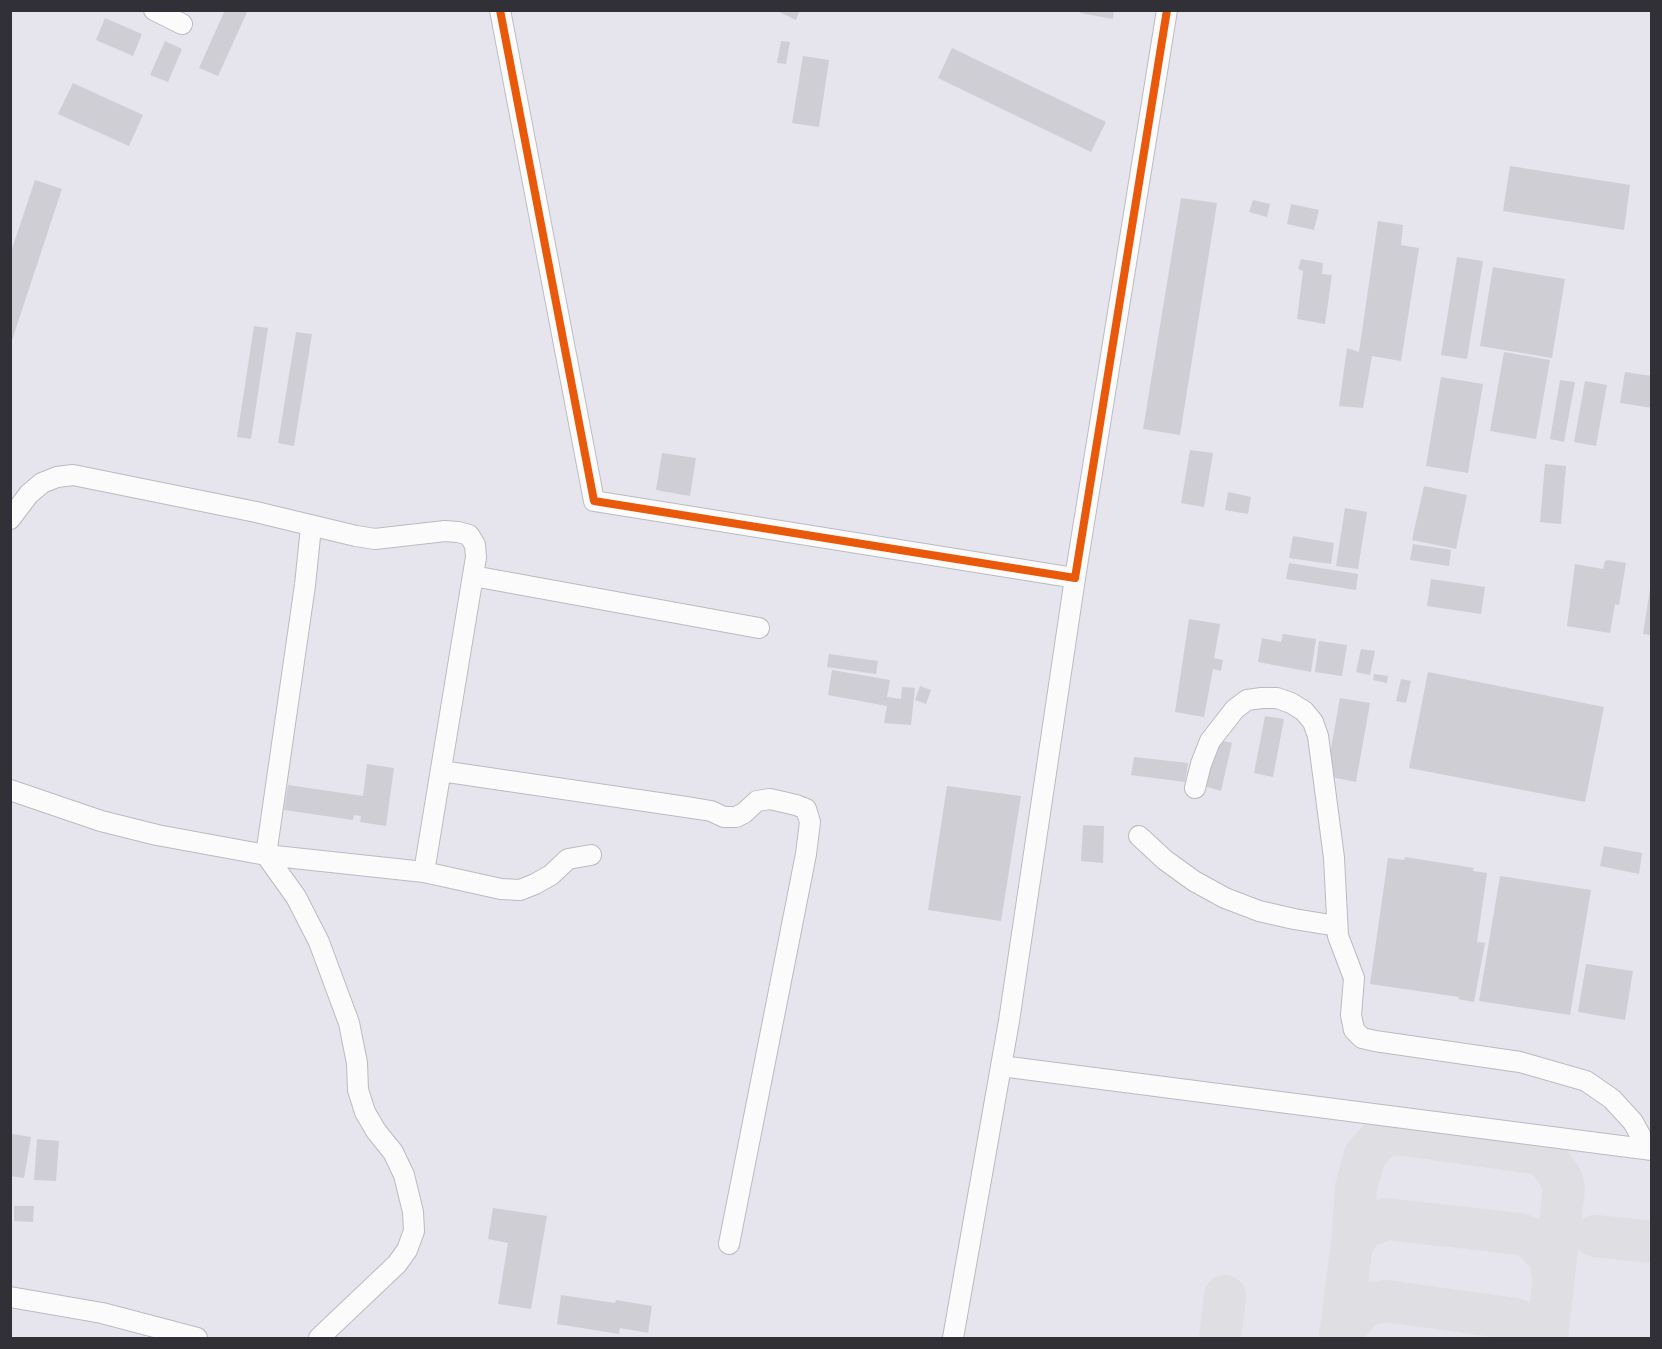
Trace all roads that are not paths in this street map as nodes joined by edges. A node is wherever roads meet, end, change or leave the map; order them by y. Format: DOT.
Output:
graph roads {
  1 [pos="154,10"];
  2 [pos="500,10"];
  3 [pos="1167,10"];
  4 [pos="183,24"];
  5 [pos="10,519"];
  6 [pos="311,526"];
  7 [pos="473,576"];
  8 [pos="1075,578"];
  9 [pos="759,628"];
  10 [pos="441,771"];
  11 [pos="1195,788"];
  12 [pos="10,790"];
  13 [pos="1139,836"];
  14 [pos="266,855"];
  15 [pos="591,855"];
  16 [pos="424,872"];
  17 [pos="1337,926"];
  18 [pos="1002,1066"];
  19 [pos="1650,1149"];
  20 [pos="729,1244"];
  21 [pos="10,1297"];
  22 [pos="197,1338"];
  23 [pos="319,1338"];
  24 [pos="953,1338"];
  1 -- 4 [label="street"];
  2 -- 8 [label="street"];
  3 -- 8 [label="street"];
  5 -- 6 [label="street"];
  6 -- 7 [label="street"];
  6 -- 14 [label="street"];
  7 -- 9 [label="street"];
  7 -- 10 [label="street"];
  8 -- 18 [label="street"];
  10 -- 16 [label="street"];
  10 -- 20 [label="street"];
  11 -- 17 [label="street"];
  12 -- 14 [label="street"];
  13 -- 17 [label="street"];
  14 -- 16 [label="street"];
  14 -- 23 [label="street"];
  15 -- 16 [label="street"];
  17 -- 19 [label="street"];
  18 -- 19 [label="street"];
  18 -- 24 [label="street"];
  21 -- 22 [label="street"];
}
